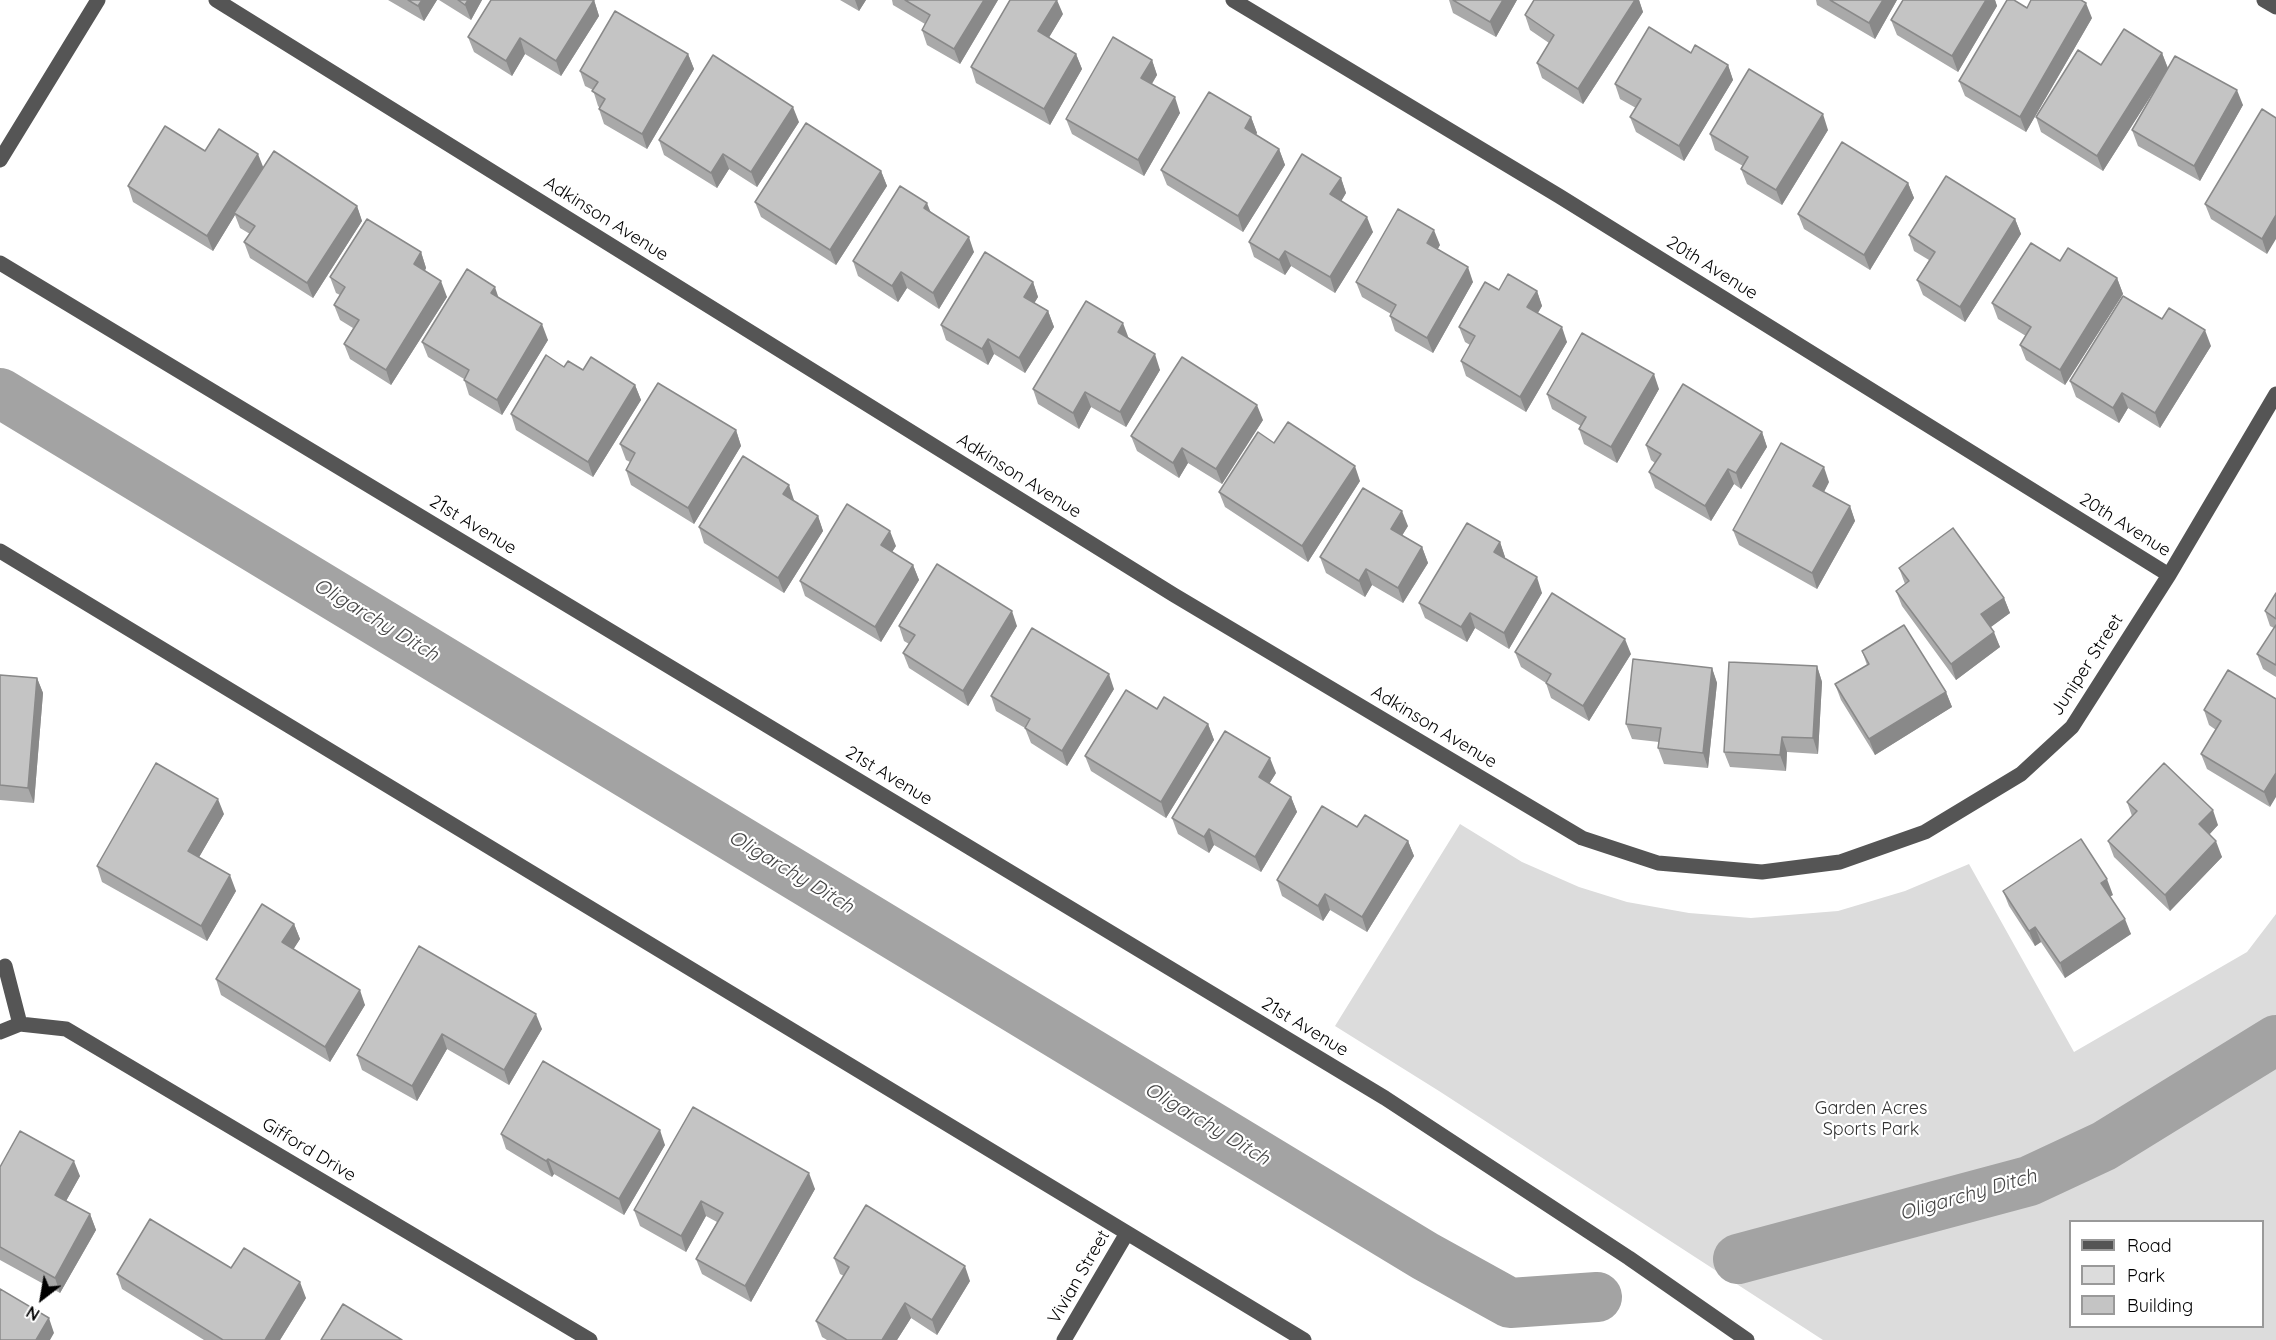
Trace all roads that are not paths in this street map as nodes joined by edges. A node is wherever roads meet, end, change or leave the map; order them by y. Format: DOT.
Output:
graph roads {
  1 [pos="98,0"];
  2 [pos="216,0"];
  3 [pos="1233,0"];
  4 [pos="2264,0"];
  5 [pos="2276,7"];
  6 [pos="0,160"];
  7 [pos="0,263"];
  8 [pos="2276,394"];
  9 [pos="0,552"];
  10 [pos="2169,574"];
  11 [pos="1840,862"];
  12 [pos="5,966"];
  13 [pos="20,1024"];
  14 [pos="0,1032"];
  15 [pos="1127,1233"];
  16 [pos="590,1340"];
  17 [pos="1064,1340"];
  18 [pos="1304,1340"];
  19 [pos="1747,1340"];
  1 -- 6 [label="street"];
  2 -- 11 [label="street, Adkinson Avenue"];
  3 -- 10 [label="street, 20th Avenue"];
  4 -- 5 [label="street"];
  7 -- 19 [label="street, 21st Avenue"];
  8 -- 10 [label="street, Juniper Street"];
  9 -- 15 [label="street"];
  10 -- 11 [label="street, Juniper Street"];
  12 -- 13 [label="street"];
  13 -- 14 [label="street, Gifford Drive"];
  13 -- 16 [label="street, Gifford Drive"];
  15 -- 17 [label="street, Vivian Street"];
  15 -- 18 [label="street"];
}
